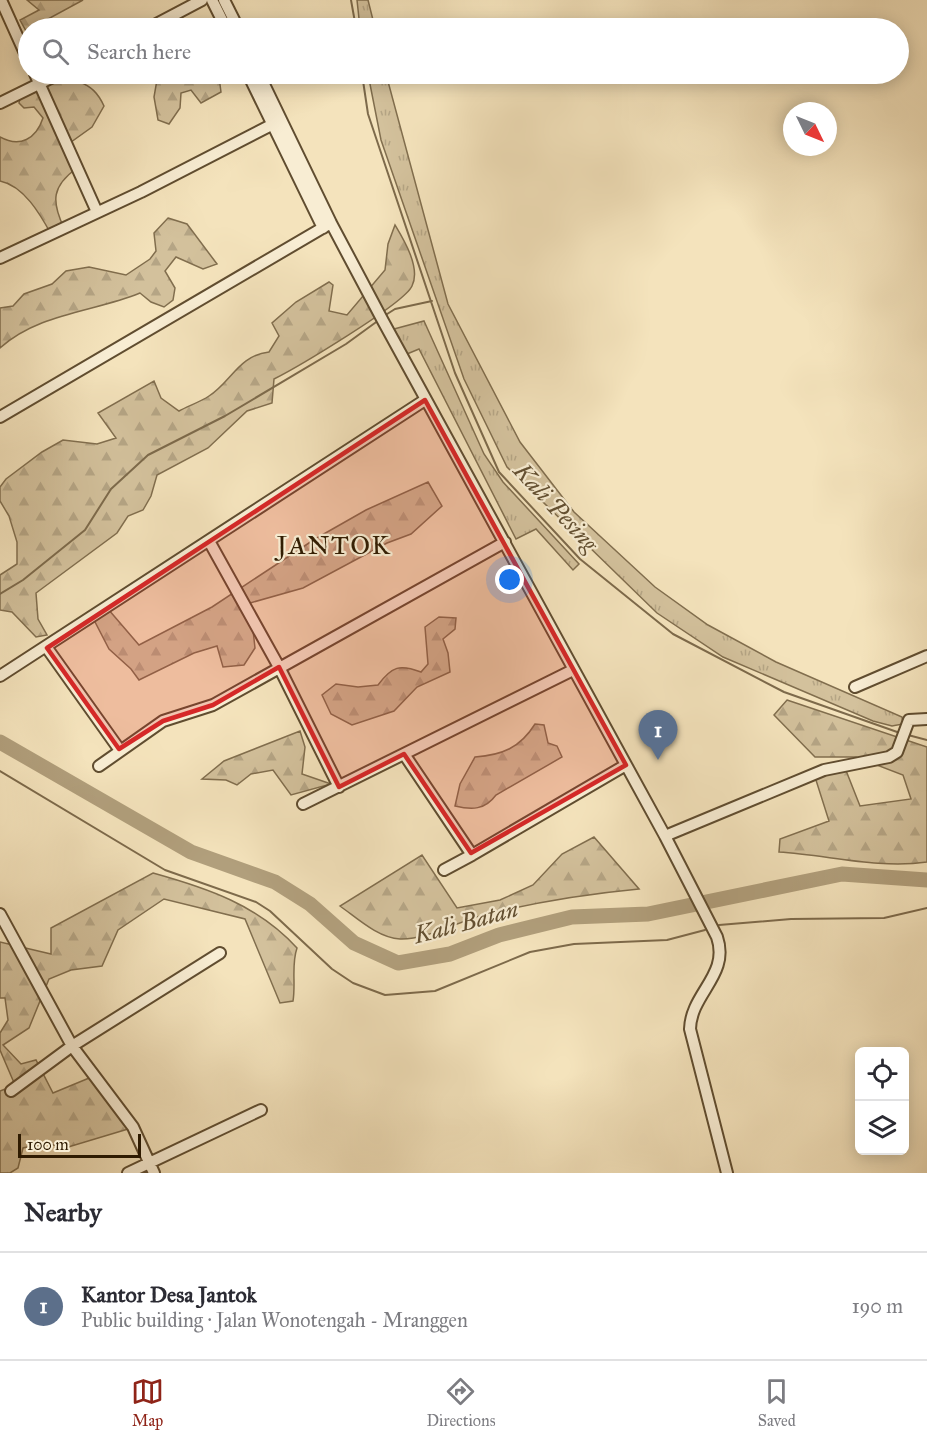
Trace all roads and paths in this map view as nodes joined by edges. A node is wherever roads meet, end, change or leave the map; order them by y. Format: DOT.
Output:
graph roads {
  1 [pos="1,0"];
  2 [pos="202,0"];
  3 [pos="212,0"];
  4 [pos="224,0"];
  5 [pos="168,18"];
  6 [pos="221,18"];
  7 [pos="233,18"];
  8 [pos="18,38"];
  9 [pos="28,84"];
  10 [pos="40,84"];
  11 [pos="254,84"];
  12 [pos="263,84"];
  13 [pos="0,103"];
  14 [pos="277,122"];
  15 [pos="97,212"];
  16 [pos="327,225"];
  17 [pos="0,258"];
  18 [pos="425,400"];
  19 [pos="0,417"];
  20 [pos="209,541"];
  21 [pos="505,542"];
  22 [pos="47,648"];
  23 [pos="927,656"];
  24 [pos="279,667"];
  25 [pos="573,670"];
  26 [pos="0,676"];
  27 [pos="855,687"];
  28 [pos="927,719"];
  29 [pos="119,749"];
  30 [pos="404,753"];
  31 [pos="626,765"];
  32 [pos="99,766"];
  33 [pos="339,787"];
  34 [pos="303,804"];
  35 [pos="665,836"];
  36 [pos="472,855"];
  37 [pos="444,870"];
  38 [pos="0,914"];
  39 [pos="220,953"];
  40 [pos="72,1046"];
  41 [pos="11,1091"];
  42 [pos="261,1110"];
  43 [pos="153,1168"];
  44 [pos="128,1173"];
  45 [pos="727,1173"];
  1 -- 8 [label="street"];
  2 -- 5 [label="street"];
  3 -- 6 [label="street"];
  4 -- 7 [label="street"];
  9 -- 13 [label="street"];
  10 -- 15 [label="street"];
  11 -- 14 [label="street"];
  12 -- 14 [label="street"];
  14 -- 15 [label="street"];
  14 -- 16 [label="street"];
  15 -- 17 [label="street"];
  16 -- 18 [label="street"];
  16 -- 19 [label="street"];
  18 -- 20 [label="street"];
  18 -- 21 [label="street"];
  20 -- 22 [label="street"];
  20 -- 24 [label="street"];
  21 -- 24 [label="street"];
  21 -- 25 [label="street"];
  22 -- 26 [label="street"];
  22 -- 29 [label="street"];
  23 -- 27 [label="street"];
  24 -- 29 [label="street"];
  24 -- 33 [label="street"];
  25 -- 30 [label="street"];
  25 -- 31 [label="street"];
  28 -- 35 [label="street"];
  29 -- 32 [label="street"];
  30 -- 33 [label="street"];
  30 -- 36 [label="street"];
  31 -- 35 [label="street"];
  31 -- 36 [label="street"];
  33 -- 34 [label="street"];
  35 -- 45 [label="street"];
  36 -- 37 [label="street"];
  38 -- 40 [label="street"];
  39 -- 40 [label="street"];
  40 -- 41 [label="street"];
  40 -- 43 [label="street"];
  42 -- 43 [label="street"];
  43 -- 44 [label="street"];
}
